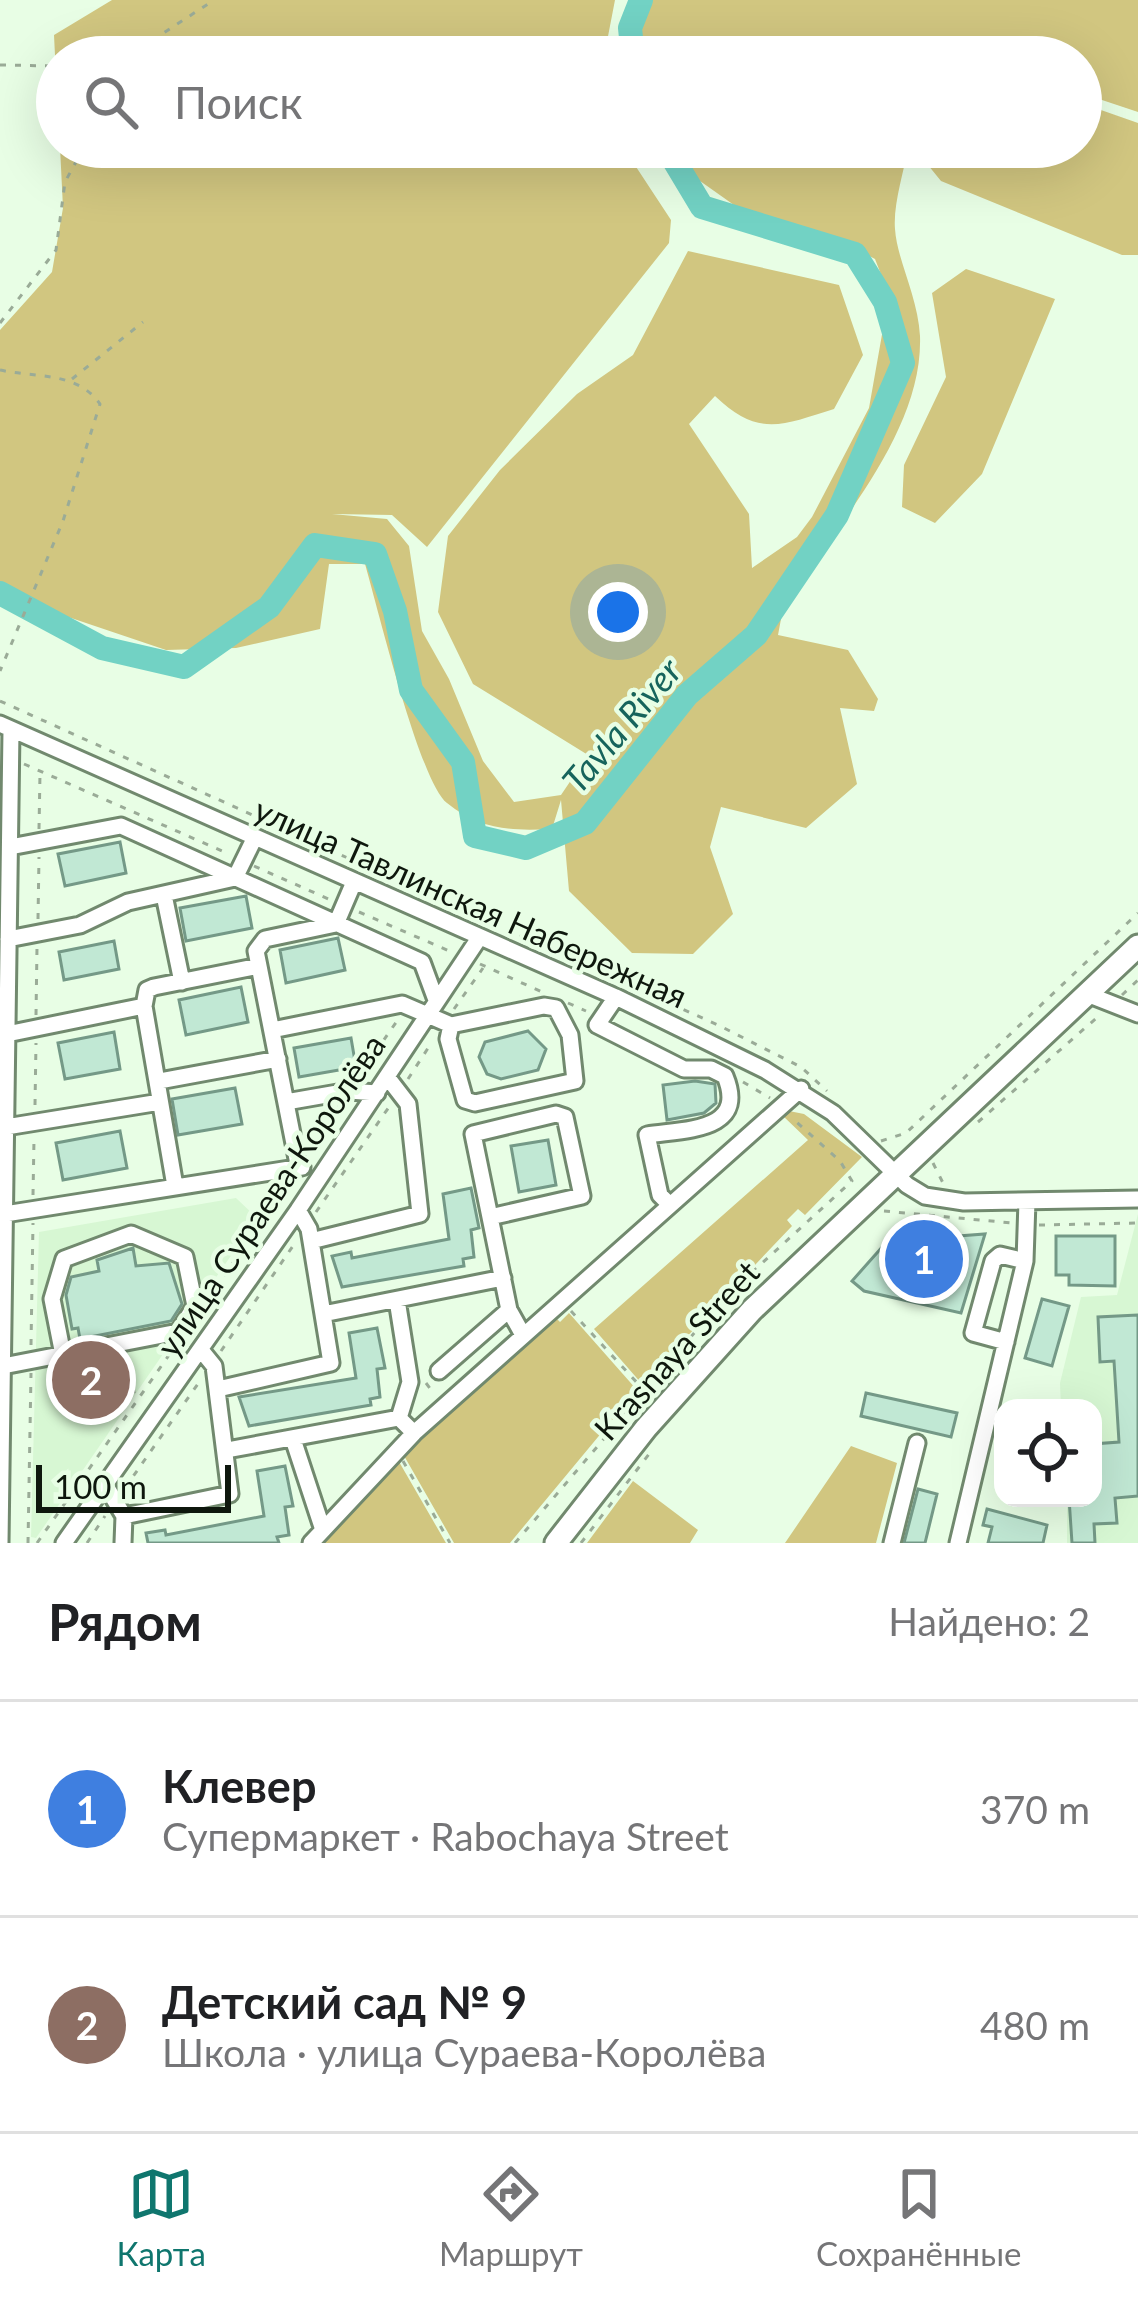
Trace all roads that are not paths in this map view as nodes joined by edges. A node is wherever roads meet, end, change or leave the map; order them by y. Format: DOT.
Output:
graph roads {
  1 [pos="6,727"];
  2 [pos="255,837"];
  3 [pos="10,847"];
  4 [pos="235,878"];
  5 [pos="354,882"];
  6 [pos="164,895"];
  7 [pos="336,924"];
  8 [pos="479,938"];
  9 [pos="8,939"];
  10 [pos="1138,946"];
  11 [pos="259,966"];
  12 [pos="182,982"];
  13 [pos="1087,994"];
  14 [pos="616,997"];
  15 [pos="144,1006"];
  16 [pos="433,1006"];
  17 [pos="1138,1014"];
  18 [pos="448,1023"];
  19 [pos="272,1030"];
  20 [pos="7,1034"];
  21 [pos="278,1059"];
  22 [pos="159,1081"];
  23 [pos="394,1083"];
  24 [pos="801,1089"];
  25 [pos="377,1094"];
  26 [pos="160,1102"];
  27 [pos="286,1102"];
  28 [pos="6,1126"];
  29 [pos="298,1164"];
  30 [pos="893,1172"];
  31 [pos="319,1178"];
  32 [pos="176,1186"];
  33 [pos="1138,1199"];
  34 [pos="1028,1201"];
  35 [pos="670,1205"];
  36 [pos="4,1214"];
  37 [pos="490,1217"];
  38 [pos="306,1225"];
  39 [pos="1025,1261"];
  40 [pos="503,1278"];
  41 [pos="397,1300"];
  42 [pos="509,1310"];
  43 [pos="323,1314"];
  44 [pos="523,1335"];
  45 [pos="1006,1342"];
  46 [pos="64,1354"];
  47 [pos="207,1357"];
  48 [pos="3,1366"];
  49 [pos="439,1371"];
  50 [pos="218,1389"];
  51 [pos="399,1418"];
  52 [pos="414,1433"];
  53 [pos="292,1439"];
  54 [pos="917,1444"];
  55 [pos="227,1450"];
  56 [pos="116,1501"];
  57 [pos="322,1527"];
  58 [pos="0,1543"];
  59 [pos="64,1543"];
  60 [pos="123,1543"];
  61 [pos="311,1543"];
  62 [pos="556,1543"];
  63 [pos="892,1543"];
  64 [pos="958,1543"];
  1 -- 2 [label="street, улица Тавлинская Набережная"];
  1 -- 3 [label="street"];
  2 -- 4 [label="street"];
  2 -- 5 [label="street, улица Тавлинская Набережная"];
  3 -- 4 [label="street"];
  3 -- 9 [label="street"];
  4 -- 6 [label="street"];
  4 -- 7 [label="street"];
  5 -- 7 [label="street"];
  5 -- 8 [label="street, улица Тавлинская Набережная"];
  6 -- 9 [label="street"];
  6 -- 12 [label="street"];
  7 -- 11 [label="street"];
  7 -- 16 [label="street"];
  8 -- 14 [label="street, улица Тавлинская Набережная"];
  8 -- 16 [label="street, улица Сураева-Королёва"];
  9 -- 20 [label="street"];
  10 -- 13 [label="main road, Krasnaya Street"];
  11 -- 12 [label="street"];
  11 -- 19 [label="street"];
  12 -- 15 [label="street"];
  13 -- 17 [label="street"];
  13 -- 30 [label="main road, Krasnaya Street"];
  14 -- 24 [label="street, улица Тавлинская Набережная"];
  14 -- 35 [label="street"];
  15 -- 20 [label="street"];
  15 -- 22 [label="street"];
  16 -- 18 [label="street"];
  16 -- 19 [label="street"];
  16 -- 23 [label="street, улица Сураева-Королёва"];
  18 -- 18 [label="street"];
  19 -- 21 [label="street"];
  20 -- 28 [label="street"];
  21 -- 22 [label="street"];
  21 -- 27 [label="street"];
  22 -- 26 [label="street"];
  23 -- 25 [label="street, улица Сураева-Королёва"];
  23 -- 38 [label="street"];
  24 -- 30 [label="street, улица Тавлинская Набережная"];
  24 -- 35 [label="street"];
  25 -- 27 [label="street"];
  25 -- 31 [label="street, улица Сураева-Королёва"];
  26 -- 28 [label="street"];
  26 -- 32 [label="street"];
  27 -- 29 [label="street"];
  28 -- 36 [label="street"];
  29 -- 31 [label="street"];
  29 -- 32 [label="street"];
  30 -- 34 [label="street, улица Тавлинская Набережная"];
  30 -- 62 [label="main road, Krasnaya Street"];
  31 -- 38 [label="street, улица Сураева-Королёва"];
  32 -- 36 [label="street"];
  33 -- 34 [label="street"];
  34 -- 39 [label="street"];
  35 -- 44 [label="street"];
  36 -- 48 [label="street"];
  37 -- 37 [label="street"];
  37 -- 40 [label="street"];
  38 -- 43 [label="street"];
  38 -- 47 [label="street, улица Сураева-Королёва"];
  39 -- 45 [label="street"];
  39 -- 45 [label="street"];
  40 -- 41 [label="street"];
  40 -- 42 [label="street"];
  41 -- 43 [label="street"];
  41 -- 51 [label="street"];
  42 -- 44 [label="street"];
  42 -- 49 [label="street"];
  43 -- 50 [label="street"];
  44 -- 52 [label="street"];
  45 -- 64 [label="street"];
  46 -- 46 [label="street"];
  46 -- 48 [label="street"];
  47 -- 50 [label="street"];
  47 -- 56 [label="street, улица Сураева-Королёва"];
  48 -- 58 [label="street"];
  50 -- 55 [label="street"];
  51 -- 52 [label="street"];
  51 -- 53 [label="street"];
  52 -- 57 [label="street"];
  53 -- 55 [label="street"];
  53 -- 57 [label="street"];
  54 -- 63 [label="street"];
  55 -- 56 [label="street"];
  56 -- 59 [label="street, улица Сураева-Королёва"];
  56 -- 60 [label="street"];
  57 -- 61 [label="street"];
}
